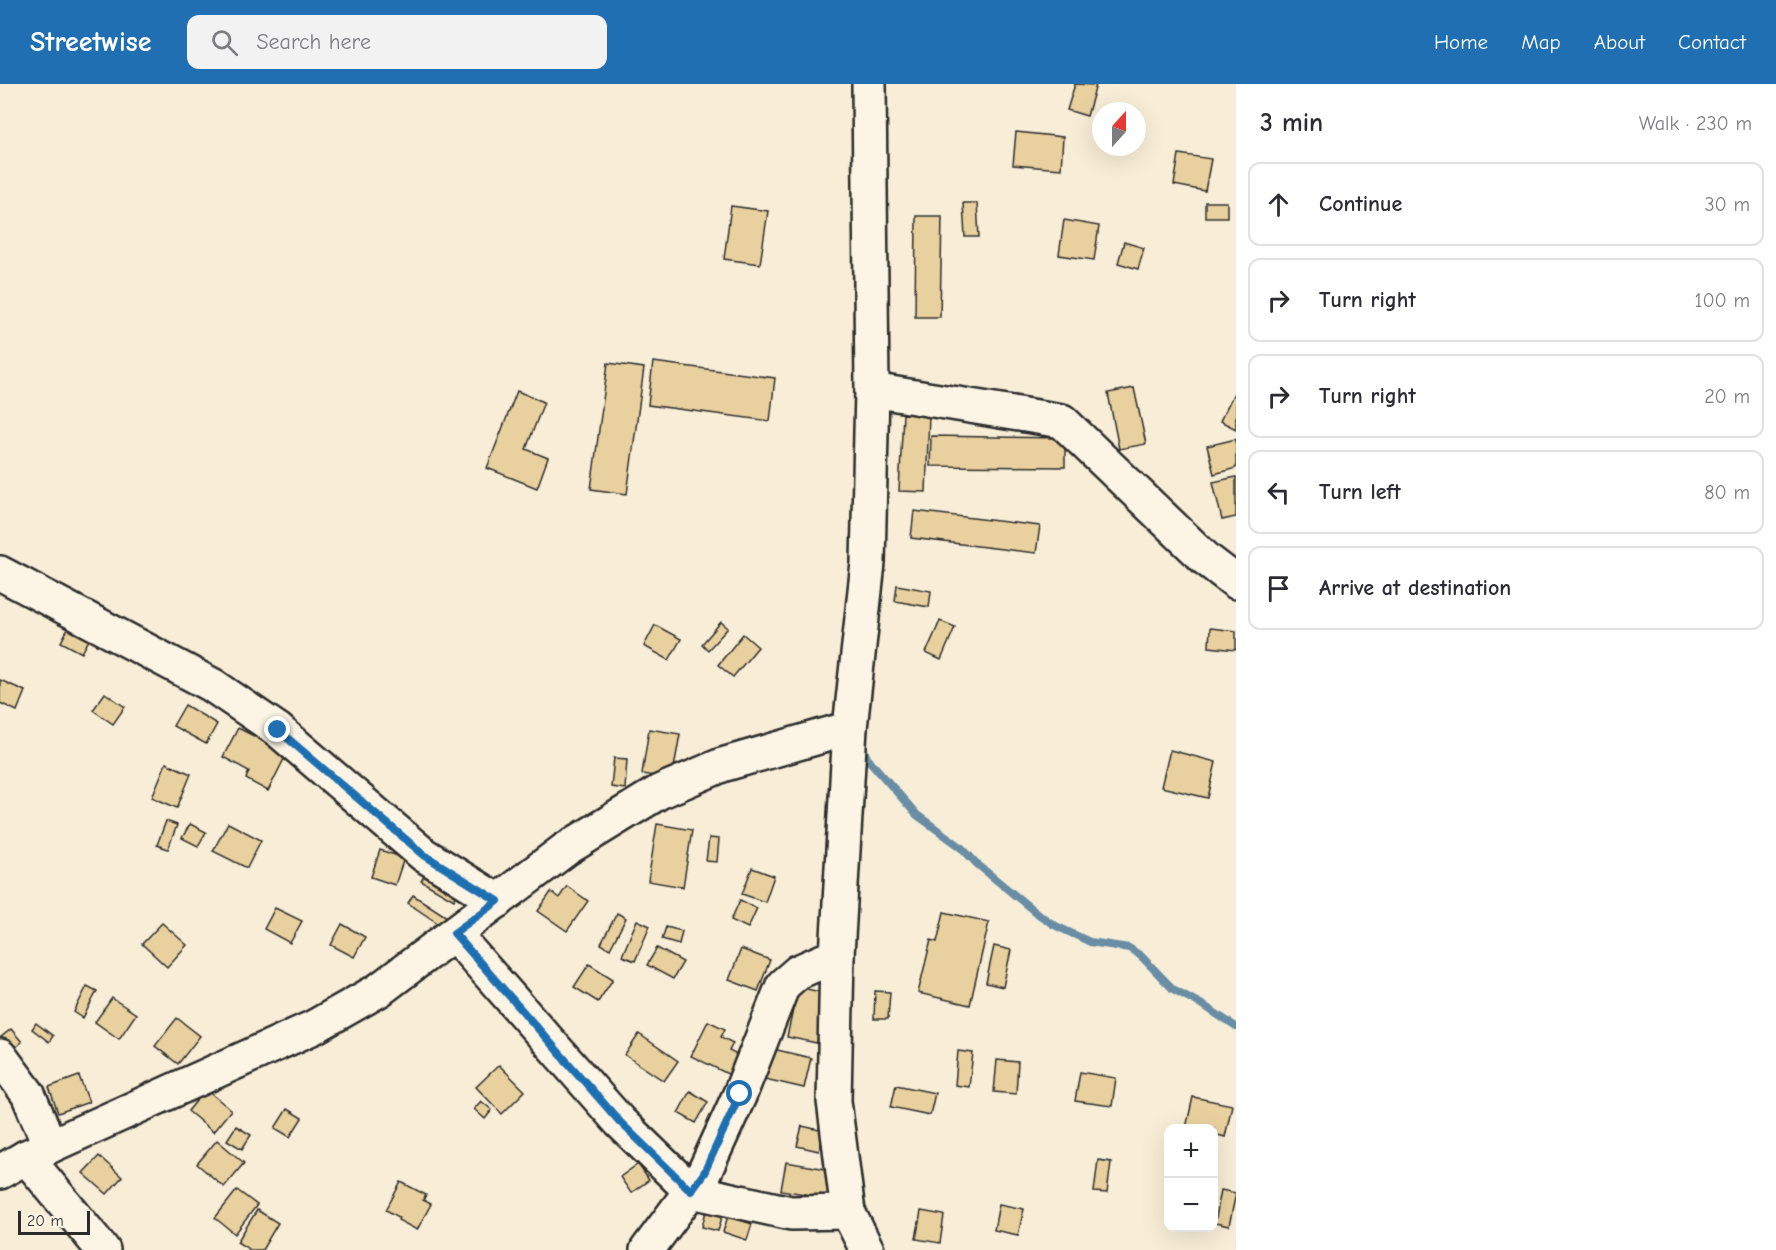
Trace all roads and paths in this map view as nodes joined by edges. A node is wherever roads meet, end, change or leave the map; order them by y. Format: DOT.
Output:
graph roads {
  1 [pos="869,84"];
  2 [pos="872,390"];
  3 [pos="0,573"];
  4 [pos="1236,582"];
  5 [pos="850,728"];
  6 [pos="498,901"];
  7 [pos="454,933"];
  8 [pos="837,956"];
  9 [pos="0,1056"];
  10 [pos="26,1158"];
  11 [pos="691,1191"];
  12 [pos="848,1212"];
  13 [pos="103,1250"];
  14 [pos="647,1250"];
  15 [pos="867,1250"];
  1 -- 2 [label="street"];
  2 -- 4 [label="street"];
  2 -- 5 [label="street"];
  3 -- 6 [label="street"];
  5 -- 6 [label="street"];
  5 -- 8 [label="street"];
  6 -- 7 [label="street"];
  7 -- 10 [label="street"];
  7 -- 11 [label="street"];
  8 -- 11 [label="street"];
  8 -- 12 [label="street"];
  9 -- 10 [label="street"];
  10 -- 13 [label="street"];
  11 -- 12 [label="street"];
  11 -- 14 [label="street"];
  12 -- 15 [label="street"];
}
